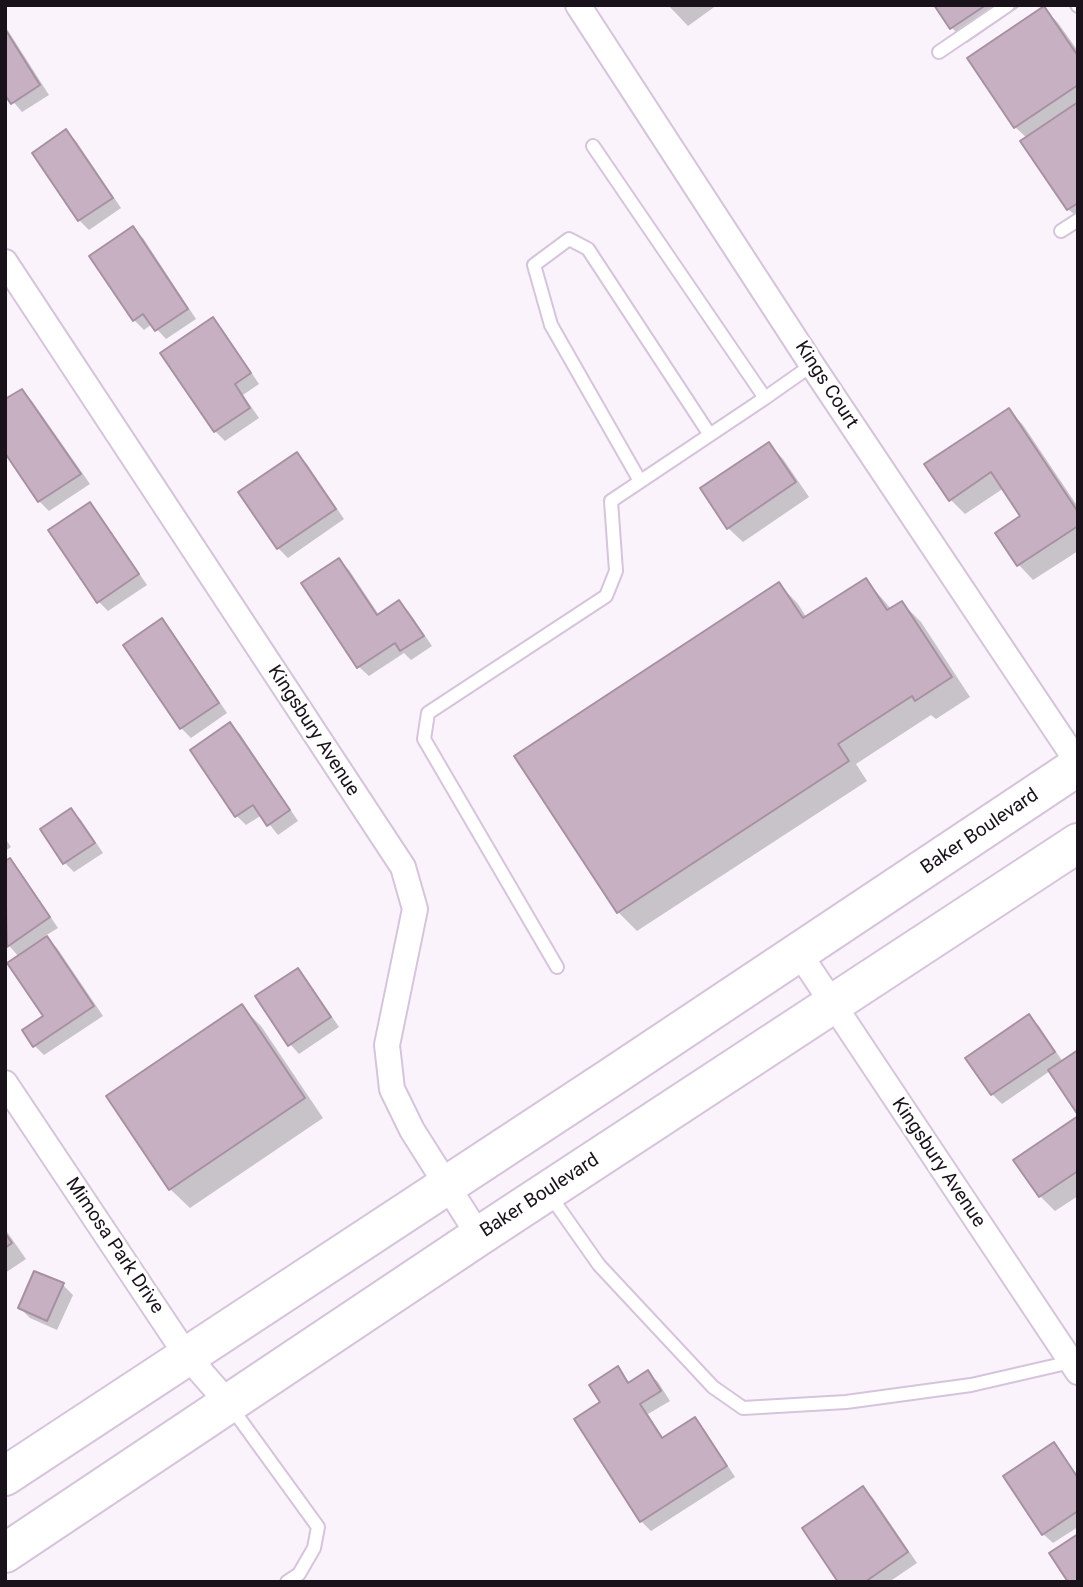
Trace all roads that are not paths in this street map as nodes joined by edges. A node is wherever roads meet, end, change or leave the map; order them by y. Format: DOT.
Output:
graph roads {
  1 [pos="578,5"];
  2 [pos="1008,5"];
  3 [pos="940,52"];
  4 [pos="593,146"];
  5 [pos="1078,220"];
  6 [pos="1061,231"];
  7 [pos="5,262"];
  8 [pos="812,365"];
  9 [pos="765,398"];
  10 [pos="710,435"];
  11 [pos="640,481"];
  12 [pos="1078,765"];
  13 [pos="1076,849"];
  14 [pos="799,953"];
  15 [pos="557,967"];
  16 [pos="832,1004"];
  17 [pos="5,1083"];
  18 [pos="446,1185"];
  19 [pos="547,1192"];
  20 [pos="479,1236"];
  21 [pos="187,1356"];
  22 [pos="1074,1367"];
  23 [pos="229,1404"];
  24 [pos="5,1476"];
  25 [pos="5,1553"];
  26 [pos="287,1582"];
  1 -- 8 [label="street, Kings Court"];
  2 -- 3 [label="lane"];
  4 -- 9 [label="lane"];
  5 -- 6 [label="lane"];
  7 -- 18 [label="street, Kingsbury Avenue"];
  8 -- 9 [label="lane"];
  8 -- 12 [label="street, Kings Court"];
  9 -- 10 [label="lane"];
  10 -- 11 [label="lane"];
  10 -- 11 [label="lane"];
  11 -- 15 [label="lane"];
  12 -- 14 [label="main road, Baker Boulevard"];
  13 -- 16 [label="main road, Baker Boulevard"];
  14 -- 16 [label="street, Kingsbury Avenue"];
  14 -- 18 [label="main road, Baker Boulevard"];
  16 -- 19 [label="main road, Baker Boulevard"];
  16 -- 22 [label="street, Kingsbury Avenue"];
  17 -- 21 [label="street, Mimosa Park Drive"];
  18 -- 20 [label="street, Kingsbury Avenue"];
  18 -- 21 [label="main road, Baker Boulevard"];
  19 -- 20 [label="main road, Baker Boulevard"];
  19 -- 22 [label="lane"];
  20 -- 23 [label="main road, Baker Boulevard"];
  21 -- 23 [label="street, Mimosa Park Drive"];
  21 -- 24 [label="main road, Baker Boulevard"];
  23 -- 25 [label="main road, Baker Boulevard"];
  23 -- 26 [label="lane"];
}
